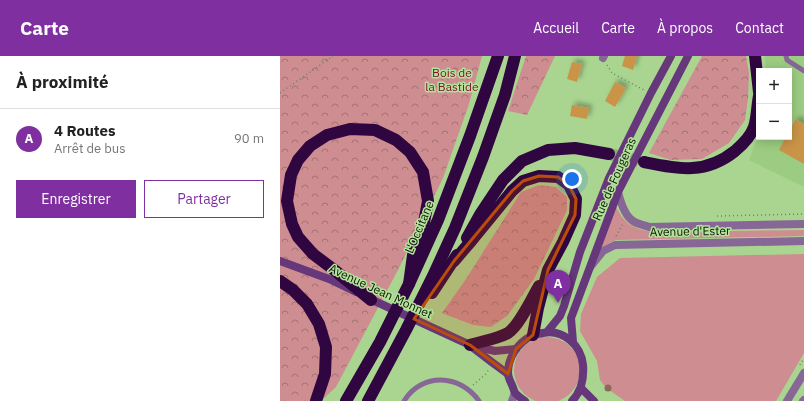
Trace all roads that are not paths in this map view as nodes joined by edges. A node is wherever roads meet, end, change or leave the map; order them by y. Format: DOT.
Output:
graph roads {
  1 [pos="498,56"];
  2 [pos="515,56"];
  3 [pos="671,56"];
  4 [pos="688,56"];
  5 [pos="754,56"];
  6 [pos="786,56"];
  7 [pos="756,70"];
  8 [pos="804,70"];
  9 [pos="758,104"];
  10 [pos="609,154"];
  11 [pos="644,162"];
  12 [pos="618,192"];
  13 [pos="804,224"];
  14 [pos="804,241"];
  15 [pos="280,261"];
  16 [pos="454,261"];
  17 [pos="548,270"];
  18 [pos="588,270"];
  19 [pos="280,281"];
  20 [pos="409,284"];
  21 [pos="371,300"];
  22 [pos="406,330"];
  23 [pos="547,332"];
  24 [pos="532,335"];
  25 [pos="573,342"];
  26 [pos="470,345"];
  27 [pos="516,348"];
  28 [pos="804,373"];
  29 [pos="508,374"];
  30 [pos="581,388"];
  31 [pos="515,393"];
  32 [pos="593,400"];
  33 [pos="316,401"];
  34 [pos="346,401"];
  35 [pos="368,401"];
  36 [pos="404,401"];
  37 [pos="479,401"];
  38 [pos="512,401"];
  39 [pos="524,401"];
  40 [pos="572,401"];
  41 [pos="787,401"];
  1 -- 20 [label="highway, L'Occitane"];
  2 -- 22 [label="highway"];
  3 -- 23 [label="main road, Rue de Fougeras"];
  4 -- 12 [label="main road, Rue de Fougeras"];
  5 -- 7 [label="highway"];
  6 -- 8 [label="lane"];
  9 -- 11 [label="highway"];
  10 -- 16 [label="highway"];
  12 -- 13 [label="street, Avenue d'Ester"];
  12 -- 18 [label="main road, Rue de Fougeras"];
  14 -- 18 [label="street, Avenue d'Ester"];
  15 -- 21 [label="main road, Avenue Jean Monnet"];
  16 -- 17 [label="highway"];
  16 -- 22 [label="highway"];
  17 -- 24 [label="highway"];
  17 -- 26 [label="highway"];
  18 -- 25 [label="main road, Rue de Fougeras"];
  19 -- 33 [label="highway"];
  20 -- 21 [label="highway"];
  20 -- 34 [label="highway, L'Occitane"];
  21 -- 26 [label="main road, Avenue Jean Monnet"];
  22 -- 35 [label="highway"];
  23 -- 24 [label="main road"];
  23 -- 25 [label="main road"];
  24 -- 27 [label="main road"];
  25 -- 30 [label="main road"];
  26 -- 27 [label="main road, Avenue Jean Monnet"];
  26 -- 29 [label="main road, Avenue Jean Monnet"];
  27 -- 29 [label="main road"];
  28 -- 41 [label="street"];
  29 -- 31 [label="main road"];
  30 -- 32 [label="main road"];
  30 -- 40 [label="main road"];
  31 -- 38 [label="street"];
  31 -- 39 [label="main road"];
  36 -- 37 [label="lane"];
}
